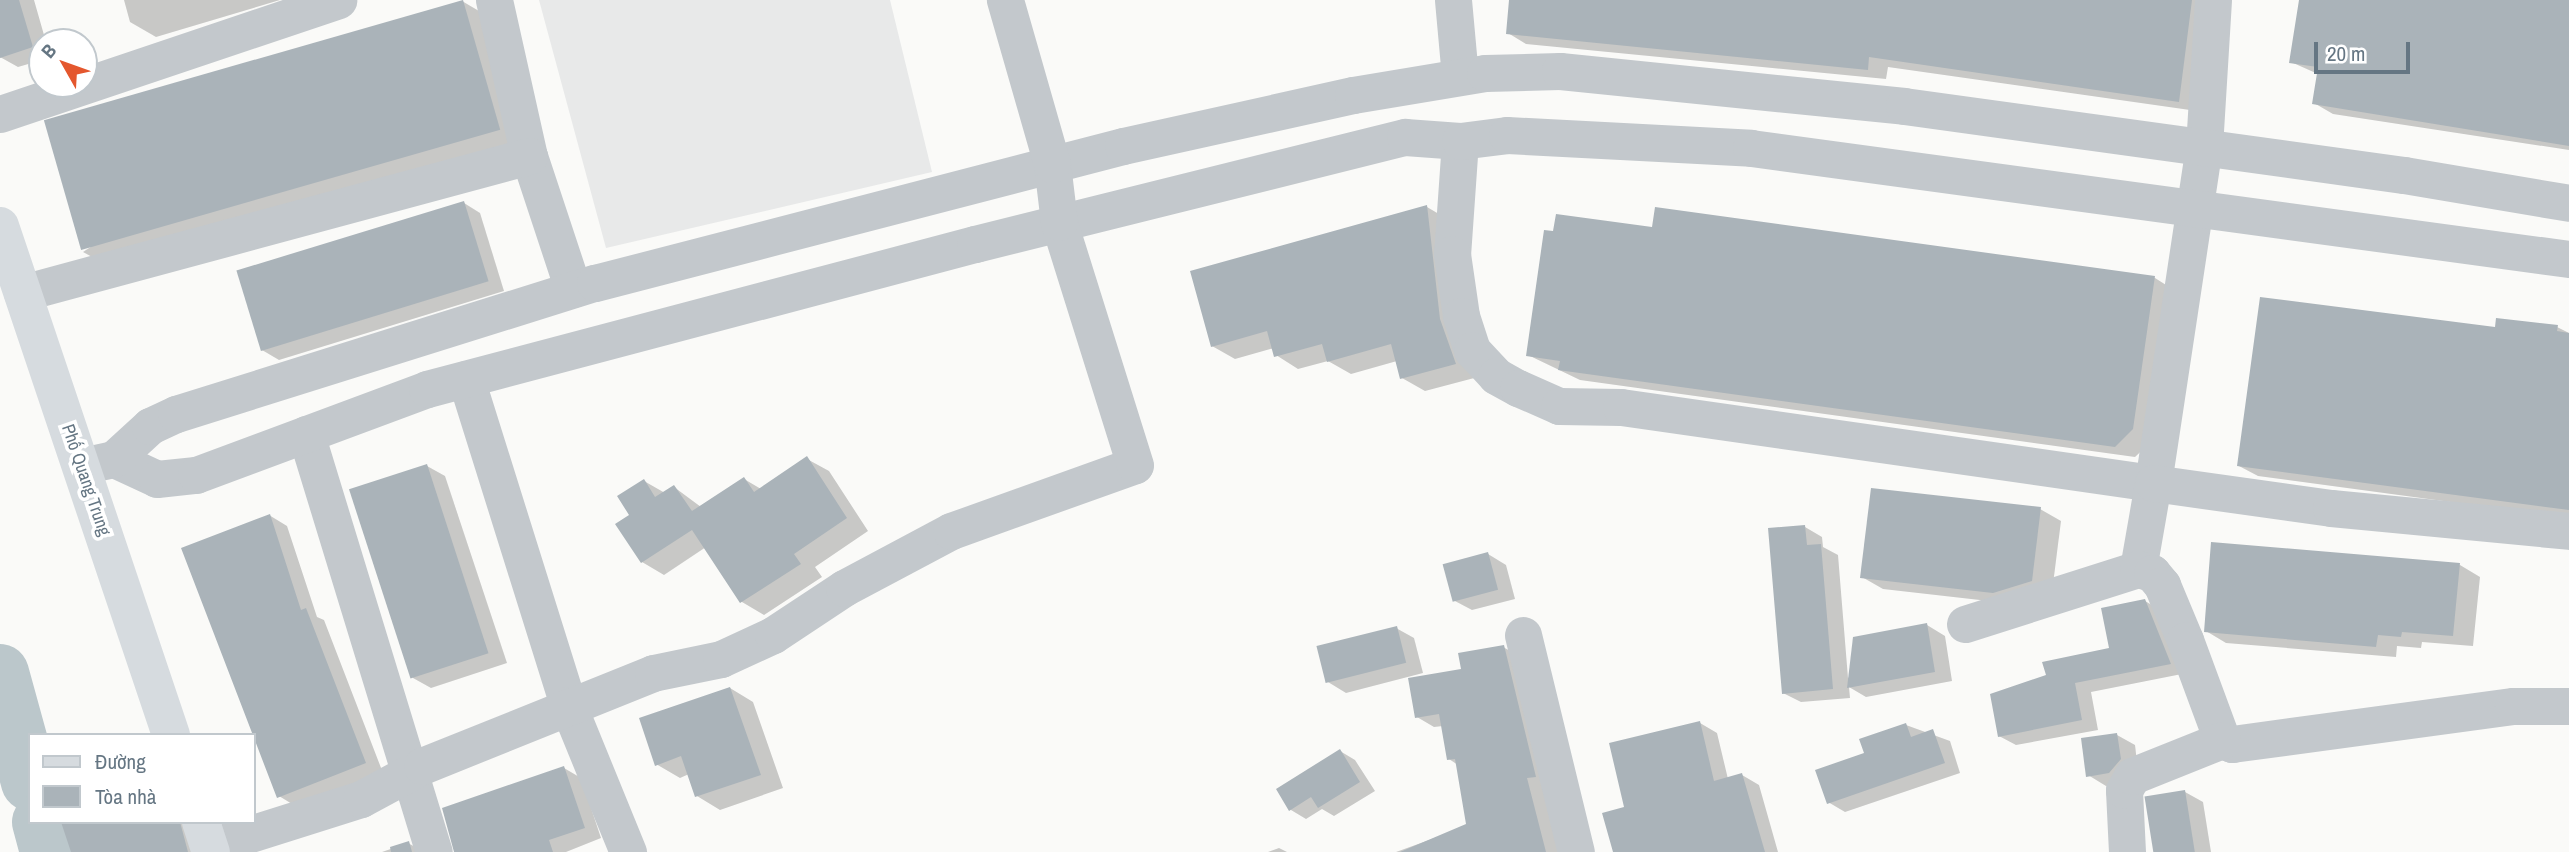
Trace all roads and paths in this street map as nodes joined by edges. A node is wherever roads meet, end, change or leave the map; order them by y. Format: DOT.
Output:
graph roads {
  1 [pos="338,0"];
  2 [pos="494,0"];
  3 [pos="1005,0"];
  4 [pos="1453,0"];
  5 [pos="2213,0"];
  6 [pos="1460,77"];
  7 [pos="0,114"];
  8 [pos="1460,141"];
  9 [pos="2204,147"];
  10 [pos="529,156"];
  11 [pos="1052,164"];
  12 [pos="2569,203"];
  13 [pos="2191,208"];
  14 [pos="1059,222"];
  15 [pos="0,226"];
  16 [pos="2569,259"];
  17 [pos="573,289"];
  18 [pos="22,293"];
  19 [pos="466,379"];
  20 [pos="306,434"];
  21 [pos="97,463"];
  22 [pos="2153,484"];
  23 [pos="2569,531"];
  24 [pos="2138,569"];
  25 [pos="1965,624"];
  26 [pos="1523,635"];
  27 [pos="568,705"];
  28 [pos="2569,706"];
  29 [pos="170,733"];
  30 [pos="2222,740"];
  31 [pos="411,772"];
  32 [pos="207,840"];
  33 [pos="434,852"];
  34 [pos="628,852"];
  35 [pos="1576,852"];
  36 [pos="2127,852"];
  1 -- 7 [label="street"];
  2 -- 10 [label="street"];
  3 -- 11 [label="street"];
  4 -- 6 [label="street"];
  5 -- 9 [label="street"];
  6 -- 9 [label="street"];
  6 -- 11 [label="street"];
  8 -- 13 [label="street"];
  8 -- 14 [label="street"];
  8 -- 22 [label="street"];
  9 -- 12 [label="street"];
  9 -- 13 [label="street"];
  10 -- 17 [label="street"];
  10 -- 18 [label="street"];
  11 -- 14 [label="street"];
  11 -- 17 [label="street"];
  13 -- 16 [label="street"];
  13 -- 22 [label="street"];
  14 -- 19 [label="street"];
  14 -- 27 [label="street"];
  15 -- 18 [label="street, Phố Quang Trung"];
  17 -- 21 [label="street"];
  18 -- 21 [label="street, Phố Quang Trung"];
  19 -- 20 [label="street"];
  19 -- 27 [label="street"];
  20 -- 21 [label="street"];
  20 -- 31 [label="street"];
  21 -- 29 [label="street, Phố Quang Trung"];
  22 -- 23 [label="street"];
  22 -- 24 [label="street"];
  24 -- 25 [label="street"];
  24 -- 30 [label="street"];
  26 -- 35 [label="street"];
  27 -- 31 [label="street"];
  27 -- 34 [label="street"];
  28 -- 30 [label="street"];
  30 -- 36 [label="street"];
  31 -- 32 [label="street"];
  31 -- 33 [label="street"];
}
